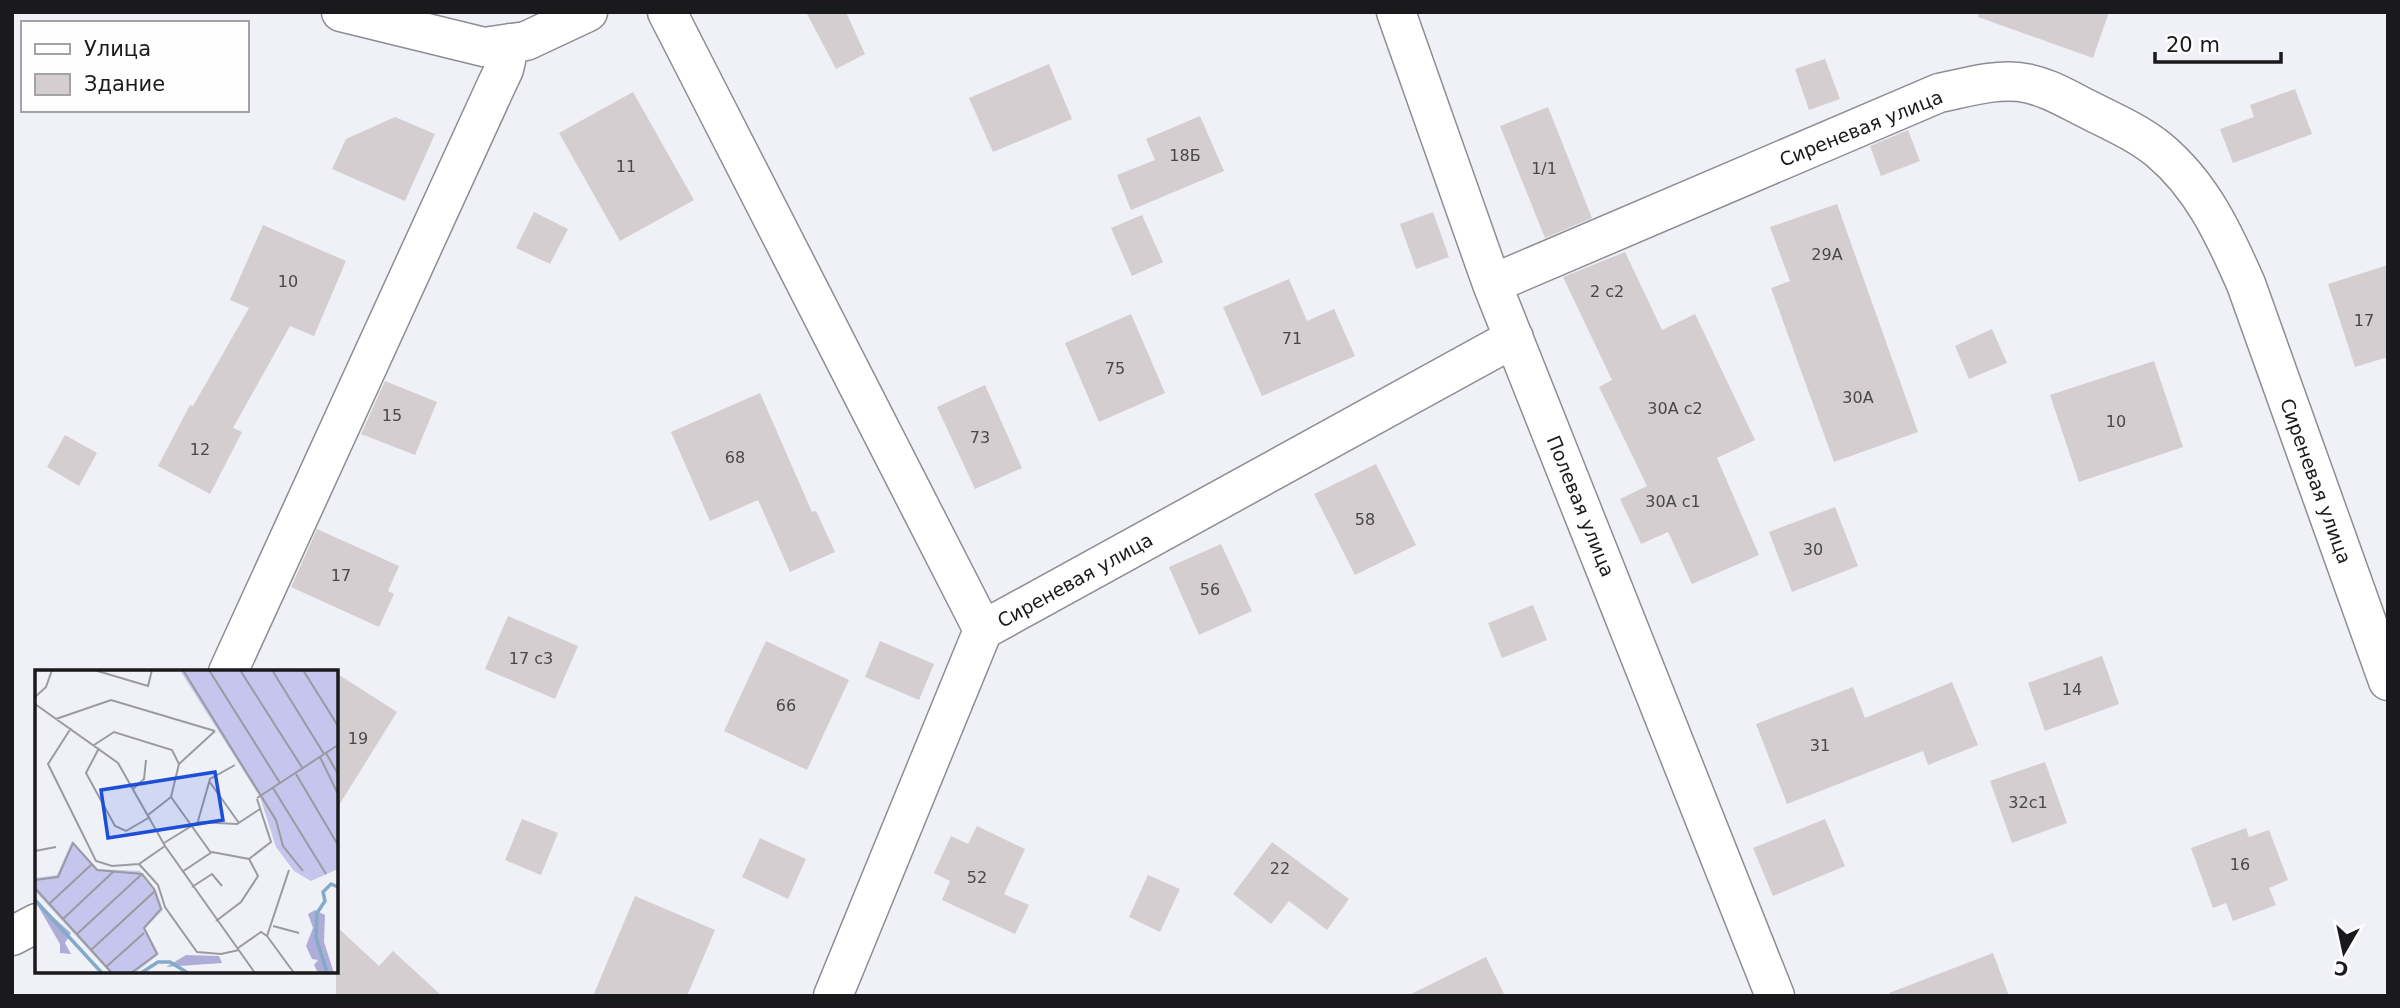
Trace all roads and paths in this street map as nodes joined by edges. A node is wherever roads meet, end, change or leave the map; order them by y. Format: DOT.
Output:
graph roads {
  1 [pos="341,12"];
  2 [pos="587,12"];
  3 [pos="667,12"];
  4 [pos="1396,12"];
  5 [pos="510,43"];
  6 [pos="1492,284"];
  7 [pos="1514,338"];
  8 [pos="983,630"];
  9 [pos="229,670"];
  10 [pos="2388,681"];
  11 [pos="35,924"];
  12 [pos="12,936"];
  13 [pos="833,996"];
  14 [pos="1775,996"];
  1 -- 5 [label="street"];
  2 -- 5 [label="street"];
  3 -- 8 [label="street"];
  4 -- 6 [label="street, Полевая улица"];
  5 -- 9 [label="street"];
  6 -- 7 [label="street, Полевая улица"];
  6 -- 10 [label="street, Сиреневая улица"];
  7 -- 8 [label="street, Сиреневая улица"];
  7 -- 14 [label="street, Полевая улица"];
  8 -- 13 [label="street, Сиреневая улица"];
  11 -- 12 [label="street"];
}
